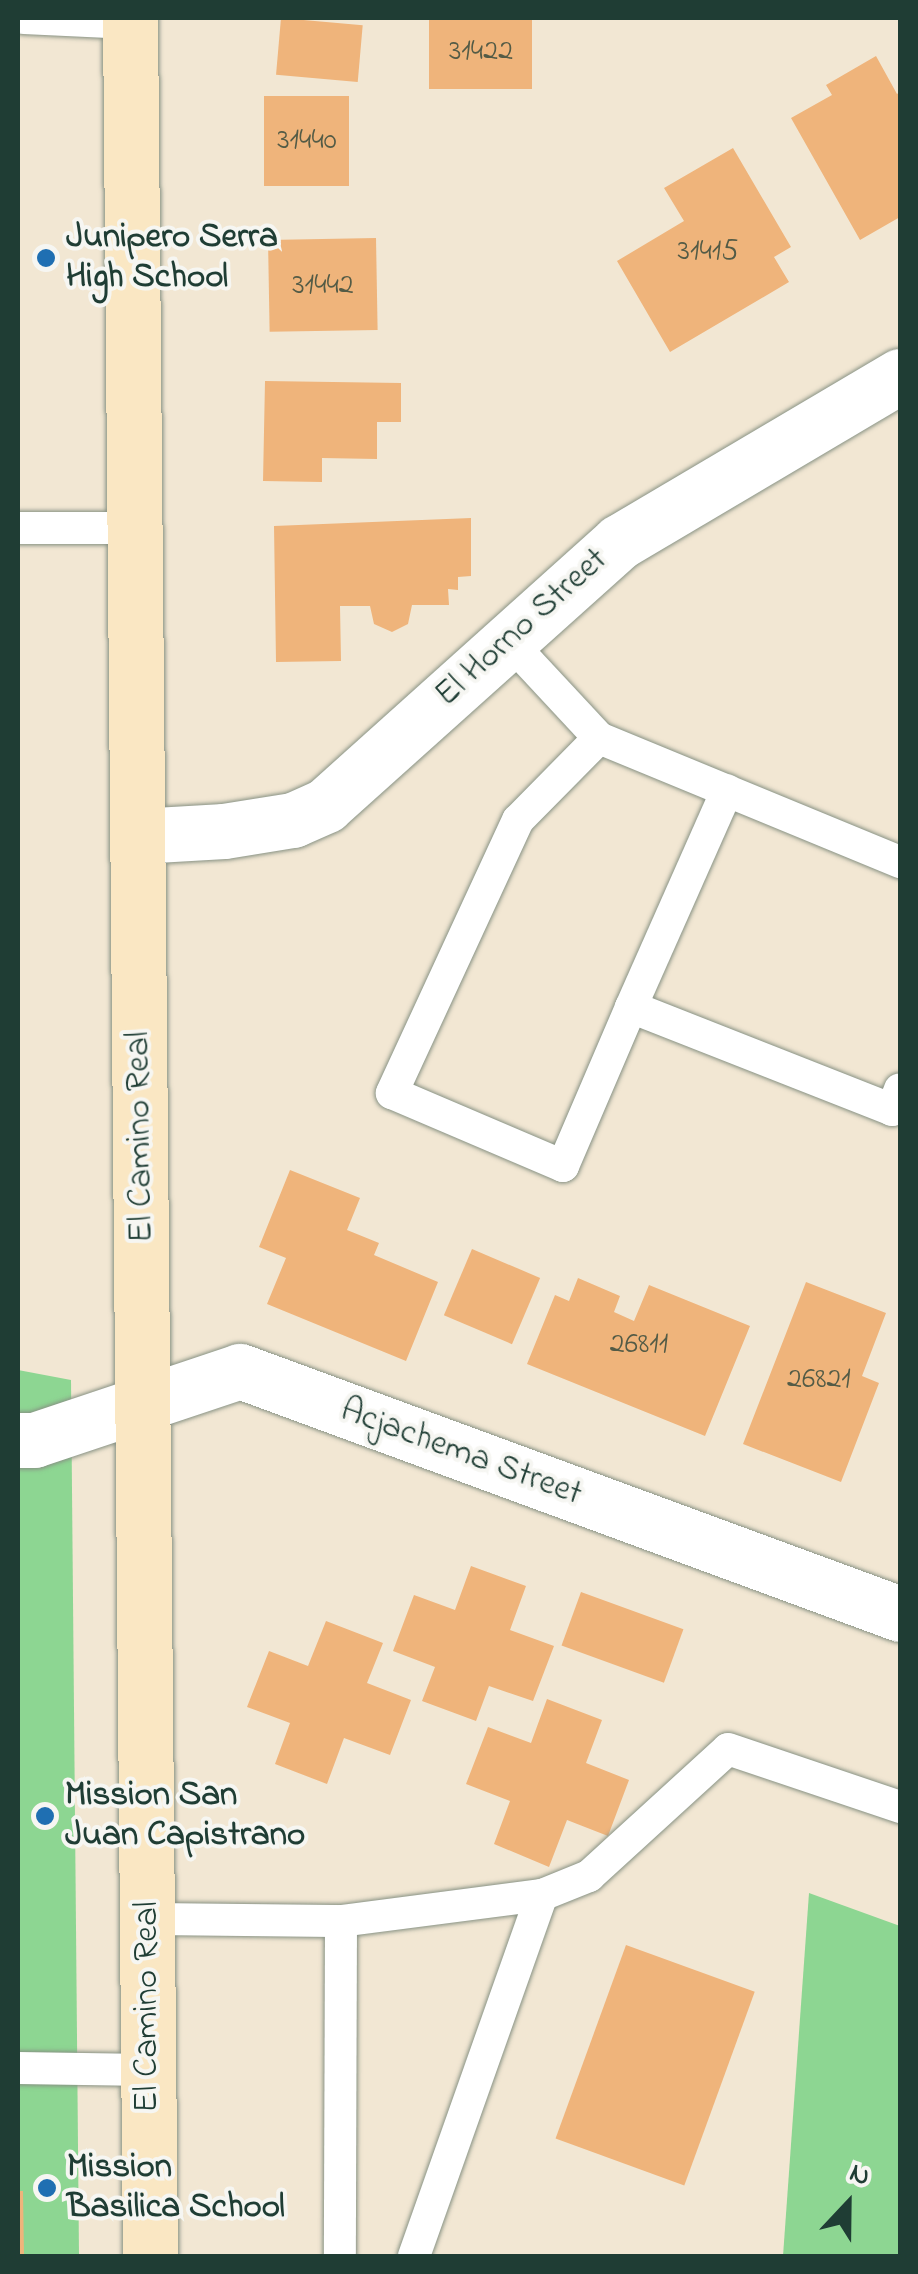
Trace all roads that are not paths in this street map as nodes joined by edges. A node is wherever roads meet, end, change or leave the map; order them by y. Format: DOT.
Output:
graph roads {
  1 [pos="24,18"];
  2 [pos="130,20"];
  3 [pos="900,376"];
  4 [pos="18,528"];
  5 [pos="135,528"];
  6 [pos="509,641"];
  7 [pos="599,738"];
  8 [pos="727,790"];
  9 [pos="138,836"];
  10 [pos="900,862"];
  11 [pos="631,1007"];
  12 [pos="900,1089"];
  13 [pos="142,1405"];
  14 [pos="18,1440"];
  15 [pos="900,1614"];
  16 [pos="900,1807"];
  17 [pos="542,1895"];
  18 [pos="147,1919"];
  19 [pos="342,1922"];
  20 [pos="18,2068"];
  21 [pos="148,2070"];
  22 [pos="150,2256"];
  23 [pos="340,2256"];
  24 [pos="414,2256"];
  1 -- 2 [label="lane"];
  2 -- 5 [label="street, El Camino Real"];
  3 -- 6 [label="street, El Horno Street"];
  4 -- 5 [label="lane"];
  5 -- 9 [label="street, El Camino Real"];
  6 -- 7 [label="lane"];
  6 -- 9 [label="street, El Horno Street"];
  7 -- 8 [label="lane"];
  7 -- 11 [label="lane"];
  8 -- 10 [label="lane"];
  8 -- 11 [label="lane"];
  9 -- 13 [label="street, El Camino Real"];
  11 -- 12 [label="lane"];
  13 -- 14 [label="street, Acjachema Street"];
  13 -- 15 [label="street, Acjachema Street"];
  13 -- 18 [label="street, El Camino Real"];
  16 -- 17 [label="lane"];
  17 -- 19 [label="lane"];
  17 -- 24 [label="lane"];
  18 -- 19 [label="lane"];
  18 -- 21 [label="street, El Camino Real"];
  19 -- 23 [label="lane"];
  20 -- 21 [label="lane"];
  21 -- 22 [label="street, El Camino Real"];
}
